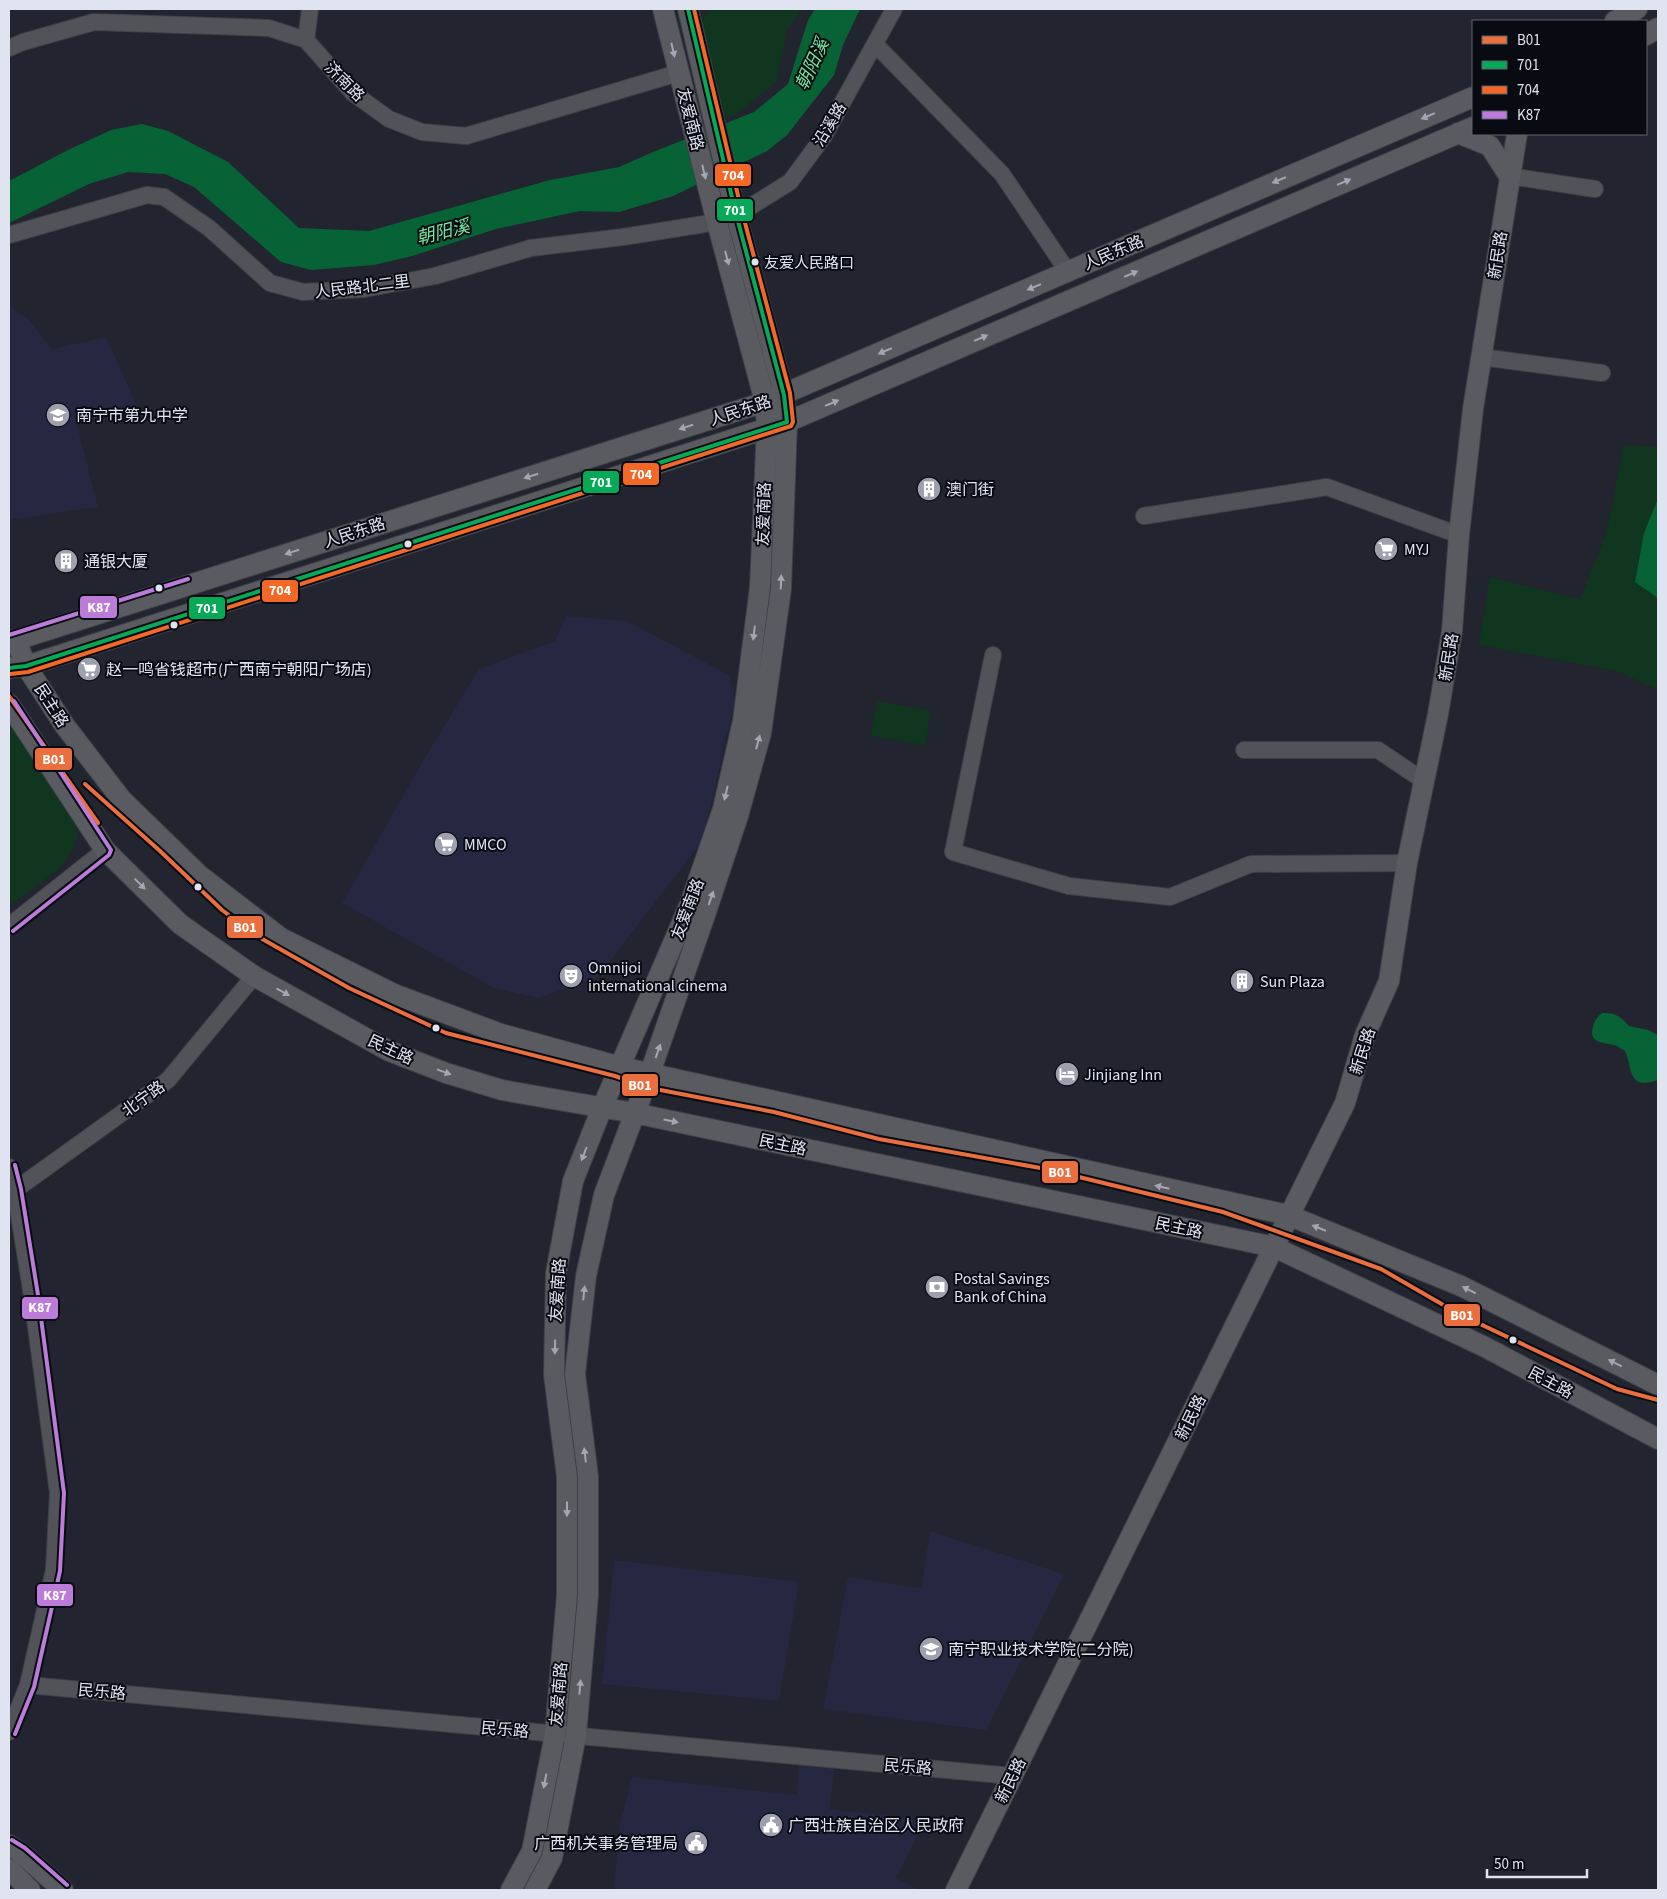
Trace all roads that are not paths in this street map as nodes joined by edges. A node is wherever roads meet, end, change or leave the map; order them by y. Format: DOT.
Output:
graph roads {
  1 [pos="310,9"];
  2 [pos="663,9"];
  3 [pos="894,9"];
  4 [pos="694,12"];
  5 [pos="1658,28"];
  6 [pos="1647,34"];
  7 [pos="306,40"];
  8 [pos="875,44"];
  9 [pos="9,48"];
  10 [pos="681,82"];
  11 [pos="1472,97"];
  12 [pos="1466,130"];
  13 [pos="1474,135"];
  14 [pos="1517,135"];
  15 [pos="1509,176"];
  16 [pos="1595,189"];
  17 [pos="736,211"];
  18 [pos="715,217"];
  19 [pos="9,235"];
  20 [pos="1068,272"];
  21 [pos="1481,357"];
  22 [pos="1602,373"];
  23 [pos="784,395"];
  24 [pos="766,402"];
  25 [pos="787,422"];
  26 [pos="767,427"];
  27 [pos="1144,516"];
  28 [pos="1458,535"];
  29 [pos="12,641"];
  30 [pos="993,655"];
  31 [pos="18,667"];
  32 [pos="9,704"];
  33 [pos="1244,750"];
  34 [pos="1424,781"];
  35 [pos="106,850"];
  36 [pos="1407,863"];
  37 [pos="9,926"];
  38 [pos="254,976"];
  39 [pos="621,1067"];
  40 [pos="650,1073"];
  41 [pos="602,1108"];
  42 [pos="634,1113"];
  43 [pos="9,1167"];
  44 [pos="12,1191"];
  45 [pos="1288,1215"];
  46 [pos="1274,1247"];
  47 [pos="1658,1385"];
  48 [pos="1658,1439"];
  49 [pos="28,1685"];
  50 [pos="9,1732"];
  51 [pos="555,1734"];
  52 [pos="576,1735"];
  53 [pos="1012,1776"];
  54 [pos="9,1845"];
  55 [pos="9,1869"];
  56 [pos="30,1890"];
  57 [pos="63,1890"];
  58 [pos="511,1890"];
  59 [pos="535,1890"];
  60 [pos="956,1890"];
  1 -- 7 [label="street"];
  2 -- 10 [label="main road, 友爱南路, one-way"];
  3 -- 8 [label="street, 沿溪路"];
  4 -- 17 [label="main road, 友爱南路"];
  5 -- 6 [label="main road"];
  7 -- 9 [label="street"];
  7 -- 10 [label="street, 济南路"];
  8 -- 17 [label="street, 沿溪路"];
  8 -- 20 [label="street"];
  10 -- 18 [label="main road, 友爱南路, one-way"];
  11 -- 20 [label="main road, 人民东路, one-way"];
  25 -- 12 [label="main road, 人民东路, one-way"];
  13 -- 15 [label="main road"];
  14 -- 15 [label="main road, 新民路"];
  15 -- 16 [label="street"];
  15 -- 21 [label="main road, 新民路"];
  17 -- 23 [label="main road, 友爱南路"];
  18 -- 19 [label="street, 人民路北二里"];
  18 -- 24 [label="main road, 友爱南路, one-way"];
  20 -- 23 [label="main road, 人民东路, one-way"];
  21 -- 22 [label="street"];
  21 -- 28 [label="main road, 新民路"];
  23 -- 24 [label="main road, 人民东路"];
  23 -- 25 [label="main road, 友爱南路"];
  24 -- 26 [label="main road, 友爱南路"];
  24 -- 29 [label="main road, 人民东路, one-way"];
  25 -- 26 [label="main road, 人民东路"];
  40 -- 25 [label="main road, 友爱南路, one-way"];
  26 -- 31 [label="main road, 人民东路"];
  26 -- 39 [label="main road, 友爱南路, one-way"];
  27 -- 28 [label="street"];
  28 -- 34 [label="main road, 新民路"];
  29 -- 31 [label="main road, 民主路"];
  30 -- 36 [label="street"];
  31 -- 39 [label="main road, 民主路"];
  32 -- 35 [label="main road, 民主路"];
  33 -- 34 [label="street"];
  34 -- 36 [label="main road, 新民路"];
  35 -- 37 [label="street"];
  35 -- 38 [label="main road, 民主路, one-way"];
  36 -- 45 [label="main road, 新民路"];
  38 -- 41 [label="main road, 民主路, one-way"];
  38 -- 44 [label="street, 北宁路"];
  39 -- 40 [label="main road, 民主路"];
  39 -- 41 [label="main road, 友爱南路"];
  40 -- 42 [label="main road, 友爱南路"];
  45 -- 40 [label="main road, 民主路, one-way"];
  41 -- 42 [label="main road, 民主路"];
  41 -- 51 [label="main road, 友爱南路, one-way"];
  42 -- 46 [label="main road, 民主路, one-way"];
  52 -- 42 [label="main road, 友爱南路, one-way"];
  43 -- 44 [label="street"];
  44 -- 49 [label="street"];
  45 -- 46 [label="main road, 新民路"];
  47 -- 45 [label="main road, 民主路, one-way"];
  46 -- 48 [label="main road, 民主路"];
  46 -- 53 [label="main road, 新民路"];
  49 -- 50 [label="street"];
  49 -- 51 [label="street, 民乐路"];
  51 -- 52 [label="street, 民乐路"];
  51 -- 58 [label="main road, 友爱南路, one-way"];
  52 -- 53 [label="street, 民乐路"];
  52 -- 59 [label="main road, 友爱南路"];
  53 -- 60 [label="main road, 新民路"];
  54 -- 57 [label="main road"];
  55 -- 56 [label="main road"];
}
